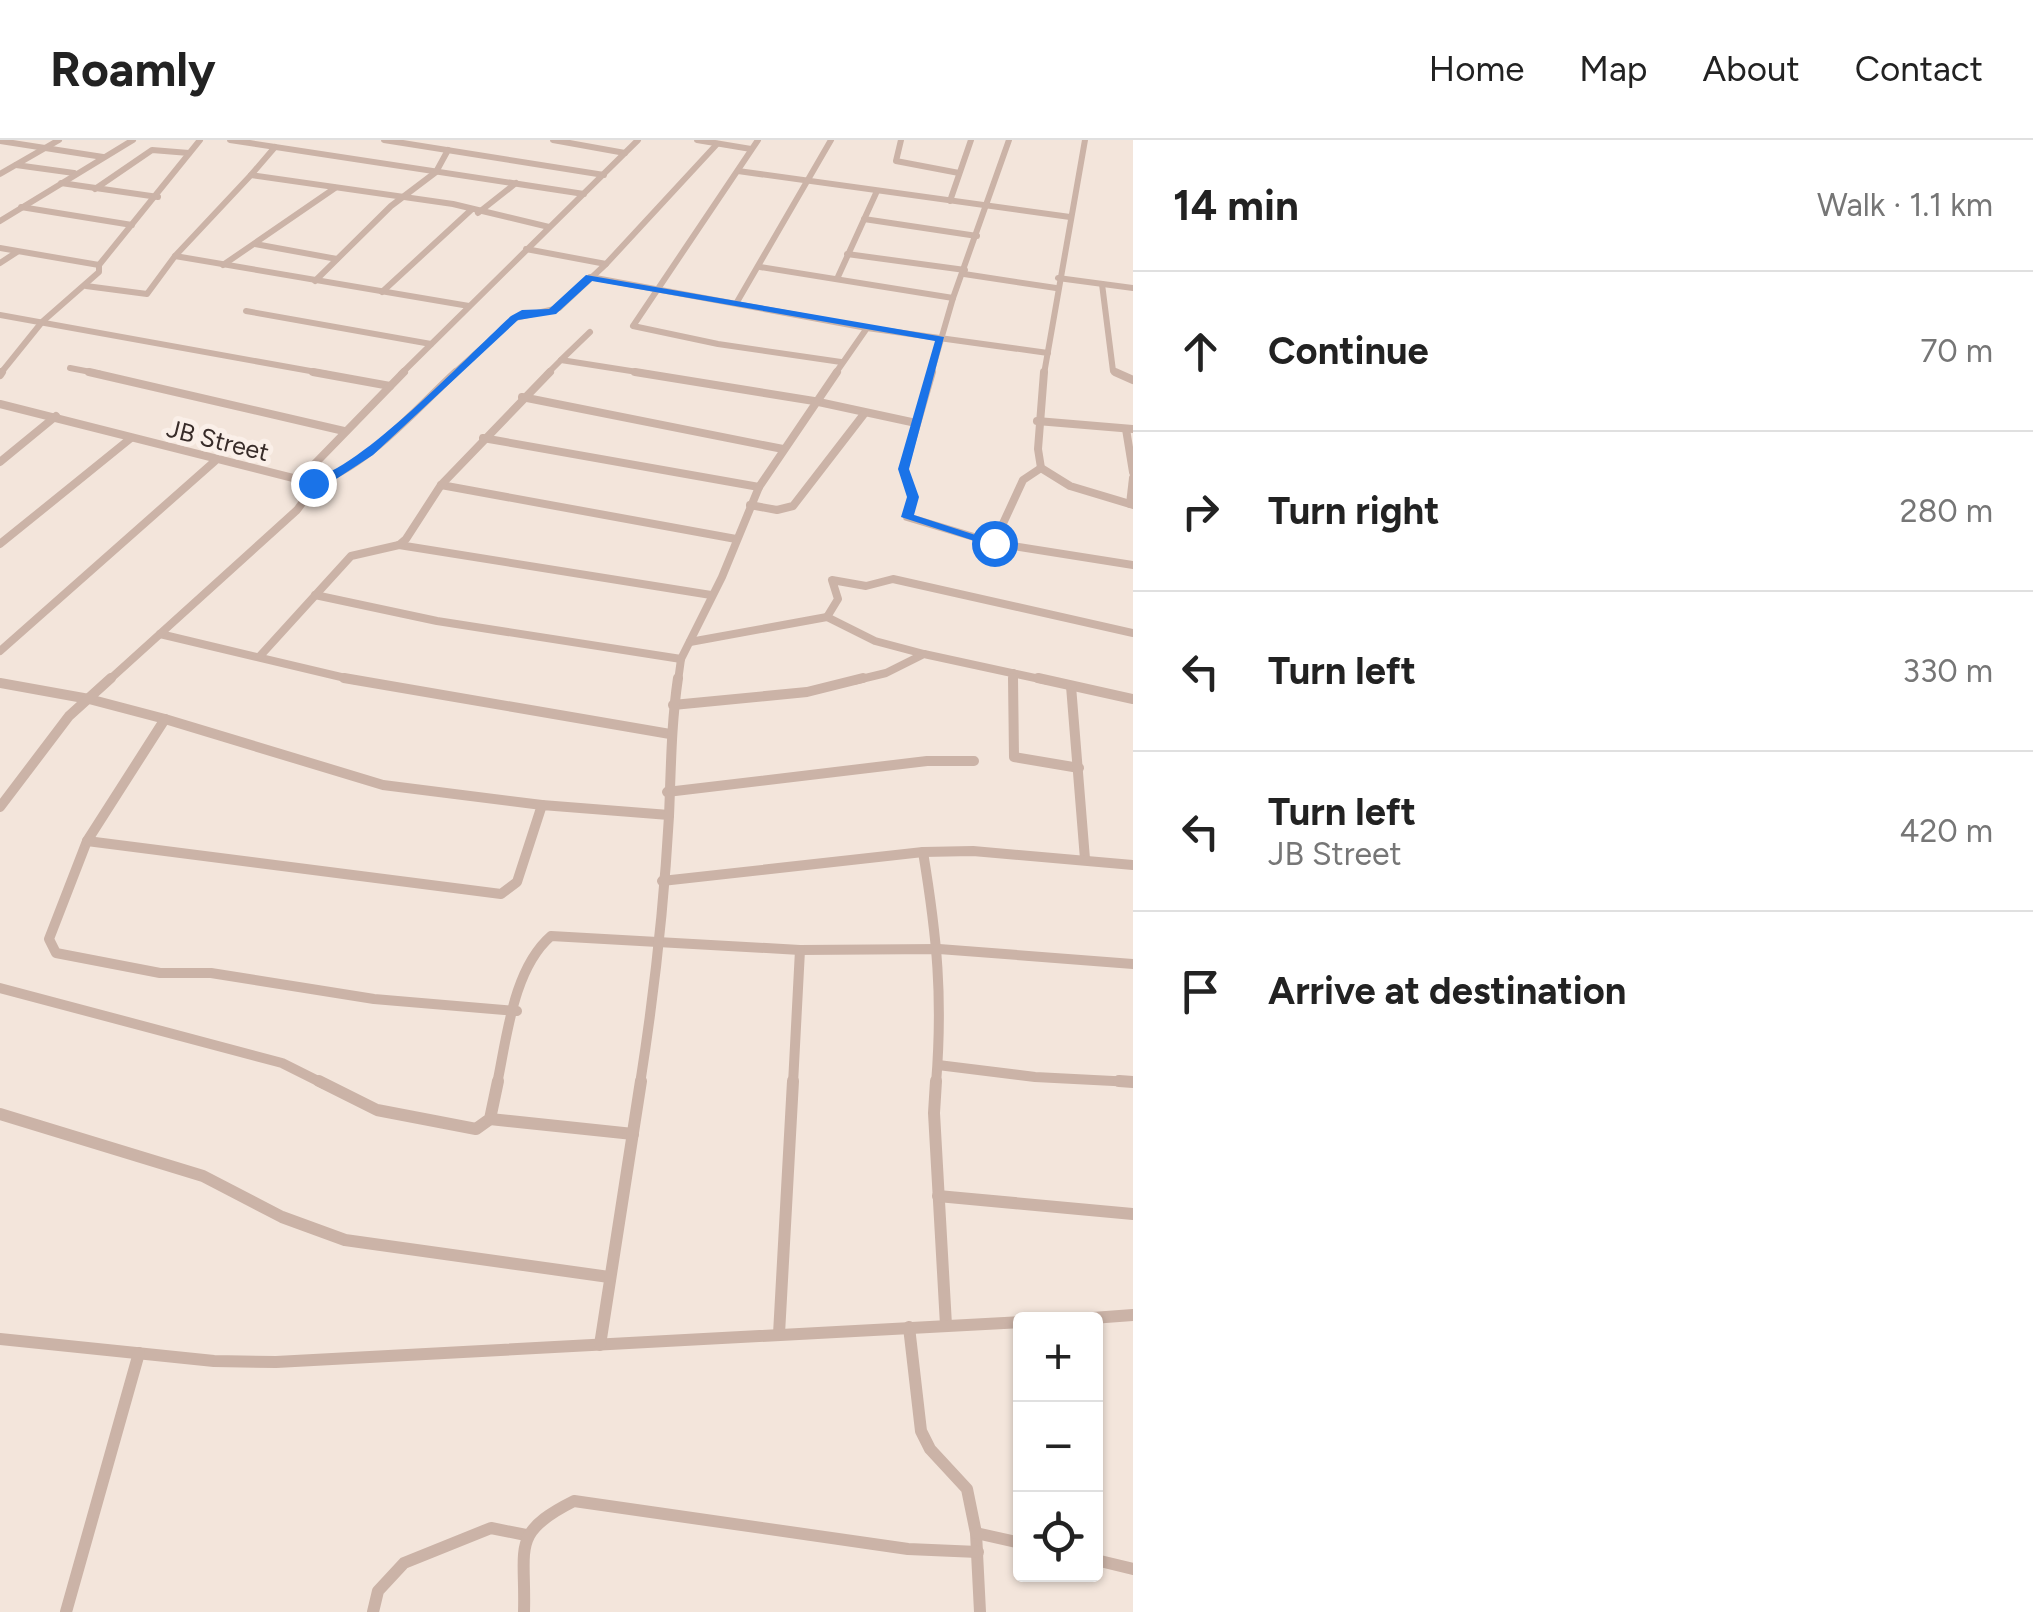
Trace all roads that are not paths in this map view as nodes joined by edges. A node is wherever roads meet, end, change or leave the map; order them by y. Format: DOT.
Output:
graph roads {
  1 [pos="58,140"];
  2 [pos="131,140"];
  3 [pos="200,140"];
  4 [pos="230,140"];
  5 [pos="387,140"];
  6 [pos="553,140"];
  7 [pos="638,140"];
  8 [pos="697,140"];
  9 [pos="758,140"];
  10 [pos="831,140"];
  11 [pos="902,140"];
  12 [pos="971,140"];
  13 [pos="1009,140"];
  14 [pos="1084,140"];
  15 [pos="0,141"];
  16 [pos="718,144"];
  17 [pos="275,147"];
  18 [pos="44,148"];
  19 [pos="751,149"];
  20 [pos="448,150"];
  21 [pos="188,153"];
  22 [pos="625,153"];
  23 [pos="103,156"];
  24 [pos="15,165"];
  25 [pos="738,171"];
  26 [pos="436,172"];
  27 [pos="959,173"];
  28 [pos="0,174"];
  29 [pos="74,174"];
  30 [pos="251,175"];
  31 [pos="604,175"];
  32 [pos="803,180"];
  33 [pos="60,183"];
  34 [pos="516,183"];
  35 [pos="336,187"];
  36 [pos="95,189"];
  37 [pos="877,191"];
  38 [pos="584,194"];
  39 [pos="158,197"];
  40 [pos="404,197"];
  41 [pos="950,201"];
  42 [pos="20,207"];
  43 [pos="986,207"];
  44 [pos="474,212"];
  45 [pos="1070,218"];
  46 [pos="864,219"];
  47 [pos="0,221"];
  48 [pos="132,225"];
  49 [pos="549,226"];
  50 [pos="977,236"];
  51 [pos="254,244"];
  52 [pos="0,248"];
  53 [pos="526,249"];
  54 [pos="18,251"];
  55 [pos="848,254"];
  56 [pos="174,256"];
  57 [pos="337,259"];
  58 [pos="0,264"];
  59 [pos="606,264"];
  60 [pos="99,265"];
  61 [pos="223,265"];
  62 [pos="760,266"];
  63 [pos="964,272"];
  64 [pos="590,278"];
  65 [pos="1058,278"];
  66 [pos="836,279"];
  67 [pos="315,282"];
  68 [pos="1102,284"];
  69 [pos="86,286"];
  70 [pos="659,288"];
  71 [pos="1056,288"];
  72 [pos="1133,288"];
  73 [pos="382,292"];
  74 [pos="953,298"];
  75 [pos="736,302"];
  76 [pos="469,306"];
  77 [pos="246,311"];
  78 [pos="0,316"];
  79 [pos="42,322"];
  80 [pos="867,328"];
  81 [pos="590,332"];
  82 [pos="941,339"];
  83 [pos="431,344"];
  84 [pos="1048,353"];
  85 [pos="561,360"];
  86 [pos="842,362"];
  87 [pos="70,368"];
  88 [pos="0,375"];
  89 [pos="1133,380"];
  90 [pos="390,386"];
  91 [pos="522,398"];
  92 [pos="814,402"];
  93 [pos="0,404"];
  94 [pos="864,414"];
  95 [pos="56,416"];
  96 [pos="1038,421"];
  97 [pos="916,424"];
  98 [pos="1129,429"];
  99 [pos="344,431"];
  100 [pos="130,438"];
  101 [pos="484,438"];
  102 [pos="783,449"];
  103 [pos="215,461"];
  104 [pos="0,462"];
  105 [pos="1041,468"];
  106 [pos="1133,475"];
  107 [pos="299,480"];
  108 [pos="441,485"];
  109 [pos="759,487"];
  110 [pos="1132,504"];
  111 [pos="750,505"];
  112 [pos="736,539"];
  113 [pos="994,543"];
  114 [pos="0,544"];
  115 [pos="399,545"];
  116 [pos="1133,566"];
  117 [pos="315,595"];
  118 [pos="711,595"];
  119 [pos="827,617"];
  120 [pos="1133,633"];
  121 [pos="160,634"];
  122 [pos="690,642"];
  123 [pos="0,650"];
  124 [pos="924,654"];
  125 [pos="260,656"];
  126 [pos="682,659"];
  127 [pos="1014,673"];
  128 [pos="0,683"];
  129 [pos="1071,686"];
  130 [pos="89,698"];
  131 [pos="1133,699"];
  132 [pos="673,705"];
  133 [pos="165,718"];
  134 [pos="670,734"];
  135 [pos="974,762"];
  136 [pos="1078,768"];
  137 [pos="667,792"];
  138 [pos="542,805"];
  139 [pos="0,807"];
  140 [pos="669,815"];
  141 [pos="88,841"];
  142 [pos="923,852"];
  143 [pos="1086,859"];
  144 [pos="1133,866"];
  145 [pos="662,880"];
  146 [pos="659,943"];
  147 [pos="939,949"];
  148 [pos="800,950"];
  149 [pos="1133,964"];
  150 [pos="0,988"];
  151 [pos="516,1011"];
  152 [pos="938,1065"];
  153 [pos="1133,1082"];
  154 [pos="0,1114"];
  155 [pos="490,1119"];
  156 [pos="633,1134"];
  157 [pos="938,1196"];
  158 [pos="1133,1214"];
  159 [pos="609,1277"];
  160 [pos="1133,1314"];
  161 [pos="1103,1317"];
  162 [pos="1013,1322"];
  163 [pos="946,1325"];
  164 [pos="909,1327"];
  165 [pos="779,1334"];
  166 [pos="0,1340"];
  167 [pos="600,1345"];
  168 [pos="139,1353"];
  169 [pos="976,1533"];
  170 [pos="526,1535"];
  171 [pos="1013,1541"];
  172 [pos="978,1552"];
  173 [pos="1103,1562"];
  174 [pos="1133,1568"];
  175 [pos="66,1612"];
  176 [pos="373,1612"];
  177 [pos="524,1612"];
  178 [pos="980,1612"];
  1 -- 18 [label="street"];
  2 -- 23 [label="street"];
  3 -- 21 [label="street"];
  4 -- 17 [label="street"];
  5 -- 20 [label="street"];
  6 -- 22 [label="street"];
  7 -- 22 [label="street"];
  8 -- 16 [label="street"];
  9 -- 19 [label="street"];
  10 -- 32 [label="street"];
  11 -- 27 [label="street"];
  12 -- 27 [label="street"];
  13 -- 43 [label="street"];
  14 -- 45 [label="street"];
  15 -- 18 [label="street"];
  16 -- 19 [label="street"];
  16 -- 59 [label="street, JB Street"];
  17 -- 26 [label="street"];
  17 -- 30 [label="street"];
  18 -- 23 [label="street"];
  18 -- 24 [label="street"];
  19 -- 25 [label="street"];
  20 -- 26 [label="street"];
  20 -- 31 [label="street"];
  21 -- 36 [label="street"];
  21 -- 39 [label="street"];
  22 -- 31 [label="street"];
  23 -- 29 [label="street"];
  24 -- 28 [label="street"];
  24 -- 29 [label="street"];
  25 -- 32 [label="street"];
  25 -- 70 [label="street"];
  26 -- 34 [label="street"];
  26 -- 40 [label="street"];
  27 -- 41 [label="street"];
  29 -- 33 [label="street"];
  30 -- 35 [label="street"];
  30 -- 56 [label="street"];
  31 -- 38 [label="street"];
  32 -- 37 [label="street"];
  32 -- 62 [label="street"];
  33 -- 36 [label="street"];
  33 -- 42 [label="street"];
  34 -- 38 [label="street"];
  34 -- 44 [label="street"];
  35 -- 40 [label="street"];
  35 -- 51 [label="street"];
  36 -- 39 [label="street"];
  37 -- 41 [label="street"];
  37 -- 46 [label="street"];
  38 -- 49 [label="street"];
  39 -- 48 [label="street"];
  40 -- 44 [label="street"];
  40 -- 57 [label="street"];
  41 -- 43 [label="street"];
  42 -- 47 [label="street"];
  42 -- 48 [label="street"];
  43 -- 45 [label="street"];
  43 -- 50 [label="street"];
  44 -- 49 [label="street"];
  44 -- 73 [label="street"];
  45 -- 65 [label="street"];
  46 -- 50 [label="street"];
  46 -- 55 [label="street"];
  48 -- 60 [label="street"];
  49 -- 53 [label="street"];
  50 -- 63 [label="street"];
  51 -- 57 [label="street"];
  51 -- 61 [label="street"];
  52 -- 54 [label="street"];
  53 -- 59 [label="street"];
  53 -- 76 [label="street"];
  54 -- 58 [label="street"];
  54 -- 60 [label="street"];
  55 -- 63 [label="street"];
  55 -- 66 [label="street"];
  56 -- 61 [label="street"];
  56 -- 69 [label="street"];
  57 -- 67 [label="street"];
  59 -- 64 [label="street, JB Street"];
  60 -- 69 [label="street"];
  61 -- 67 [label="street"];
  62 -- 66 [label="street"];
  62 -- 75 [label="street"];
  63 -- 71 [label="street"];
  63 -- 74 [label="street"];
  64 -- 70 [label="street"];
  64 -- 107 [label="street, JB Street"];
  65 -- 68 [label="street"];
  65 -- 71 [label="street"];
  66 -- 74 [label="street"];
  67 -- 73 [label="street"];
  68 -- 72 [label="street"];
  68 -- 89 [label="street"];
  69 -- 79 [label="street"];
  70 -- 75 [label="street"];
  70 -- 86 [label="street"];
  71 -- 84 [label="street"];
  73 -- 76 [label="street"];
  74 -- 82 [label="street"];
  75 -- 80 [label="street"];
  76 -- 83 [label="street"];
  77 -- 83 [label="street"];
  78 -- 79 [label="street"];
  79 -- 88 [label="street"];
  79 -- 90 [label="street"];
  80 -- 82 [label="street"];
  80 -- 86 [label="street"];
  81 -- 85 [label="street"];
  82 -- 84 [label="street"];
  82 -- 97 [label="street"];
  83 -- 90 [label="street"];
  84 -- 96 [label="street"];
  85 -- 91 [label="street"];
  85 -- 92 [label="street"];
  86 -- 92 [label="street"];
  87 -- 99 [label="street"];
  90 -- 99 [label="street"];
  91 -- 101 [label="street"];
  91 -- 102 [label="street"];
  92 -- 94 [label="street"];
  92 -- 102 [label="street"];
  93 -- 95 [label="street, JB Street"];
  94 -- 97 [label="street"];
  94 -- 111 [label="street"];
  95 -- 100 [label="street, JB Street"];
  95 -- 104 [label="street"];
  96 -- 98 [label="street"];
  96 -- 105 [label="street"];
  97 -- 113 [label="street"];
  98 -- 106 [label="street"];
  99 -- 107 [label="street"];
  100 -- 103 [label="street, JB Street"];
  100 -- 114 [label="street"];
  101 -- 108 [label="street"];
  101 -- 109 [label="street"];
  102 -- 109 [label="street"];
  103 -- 107 [label="street, JB Street"];
  103 -- 123 [label="street"];
  105 -- 110 [label="street"];
  105 -- 113 [label="street"];
  106 -- 110 [label="street"];
  107 -- 121 [label="street"];
  108 -- 112 [label="street"];
  108 -- 115 [label="street"];
  109 -- 111 [label="street"];
  111 -- 112 [label="street"];
  112 -- 118 [label="street"];
  113 -- 116 [label="street"];
  115 -- 117 [label="street"];
  115 -- 118 [label="street"];
  117 -- 125 [label="street"];
  117 -- 126 [label="street"];
  118 -- 122 [label="street"];
  119 -- 120 [label="street"];
  119 -- 122 [label="street"];
  119 -- 124 [label="street"];
  121 -- 125 [label="street"];
  121 -- 130 [label="street"];
  122 -- 126 [label="street"];
  124 -- 127 [label="street"];
  124 -- 132 [label="street"];
  125 -- 134 [label="street"];
  126 -- 132 [label="street"];
  127 -- 129 [label="street"];
  127 -- 136 [label="street"];
  128 -- 130 [label="street"];
  129 -- 131 [label="street"];
  129 -- 136 [label="street"];
  130 -- 133 [label="street"];
  130 -- 139 [label="street"];
  132 -- 134 [label="street"];
  133 -- 138 [label="street"];
  133 -- 141 [label="street"];
  134 -- 137 [label="street"];
  135 -- 137 [label="street"];
  136 -- 143 [label="street"];
  137 -- 140 [label="street"];
  138 -- 140 [label="street"];
  138 -- 141 [label="street"];
  140 -- 145 [label="street"];
  141 -- 151 [label="street"];
  142 -- 143 [label="street"];
  142 -- 145 [label="street"];
  142 -- 147 [label="street"];
  143 -- 144 [label="street"];
  145 -- 146 [label="street"];
  146 -- 148 [label="street"];
  146 -- 151 [label="street"];
  146 -- 156 [label="street"];
  147 -- 148 [label="street"];
  147 -- 149 [label="street"];
  147 -- 152 [label="street"];
  148 -- 165 [label="street"];
  150 -- 155 [label="street"];
  151 -- 155 [label="street"];
  152 -- 153 [label="street"];
  152 -- 157 [label="street"];
  154 -- 159 [label="street"];
  155 -- 156 [label="street"];
  156 -- 159 [label="street"];
  157 -- 158 [label="street"];
  157 -- 163 [label="street"];
  159 -- 167 [label="street"];
  160 -- 161 [label="street"];
  162 -- 163 [label="street"];
  163 -- 164 [label="street"];
  164 -- 165 [label="street"];
  164 -- 169 [label="street"];
  165 -- 167 [label="street"];
  166 -- 168 [label="street"];
  167 -- 168 [label="street"];
  168 -- 175 [label="street"];
  169 -- 171 [label="street"];
  169 -- 172 [label="street"];
  170 -- 172 [label="street"];
  170 -- 176 [label="street"];
  170 -- 177 [label="street"];
  172 -- 178 [label="street"];
  173 -- 174 [label="street"];
}
